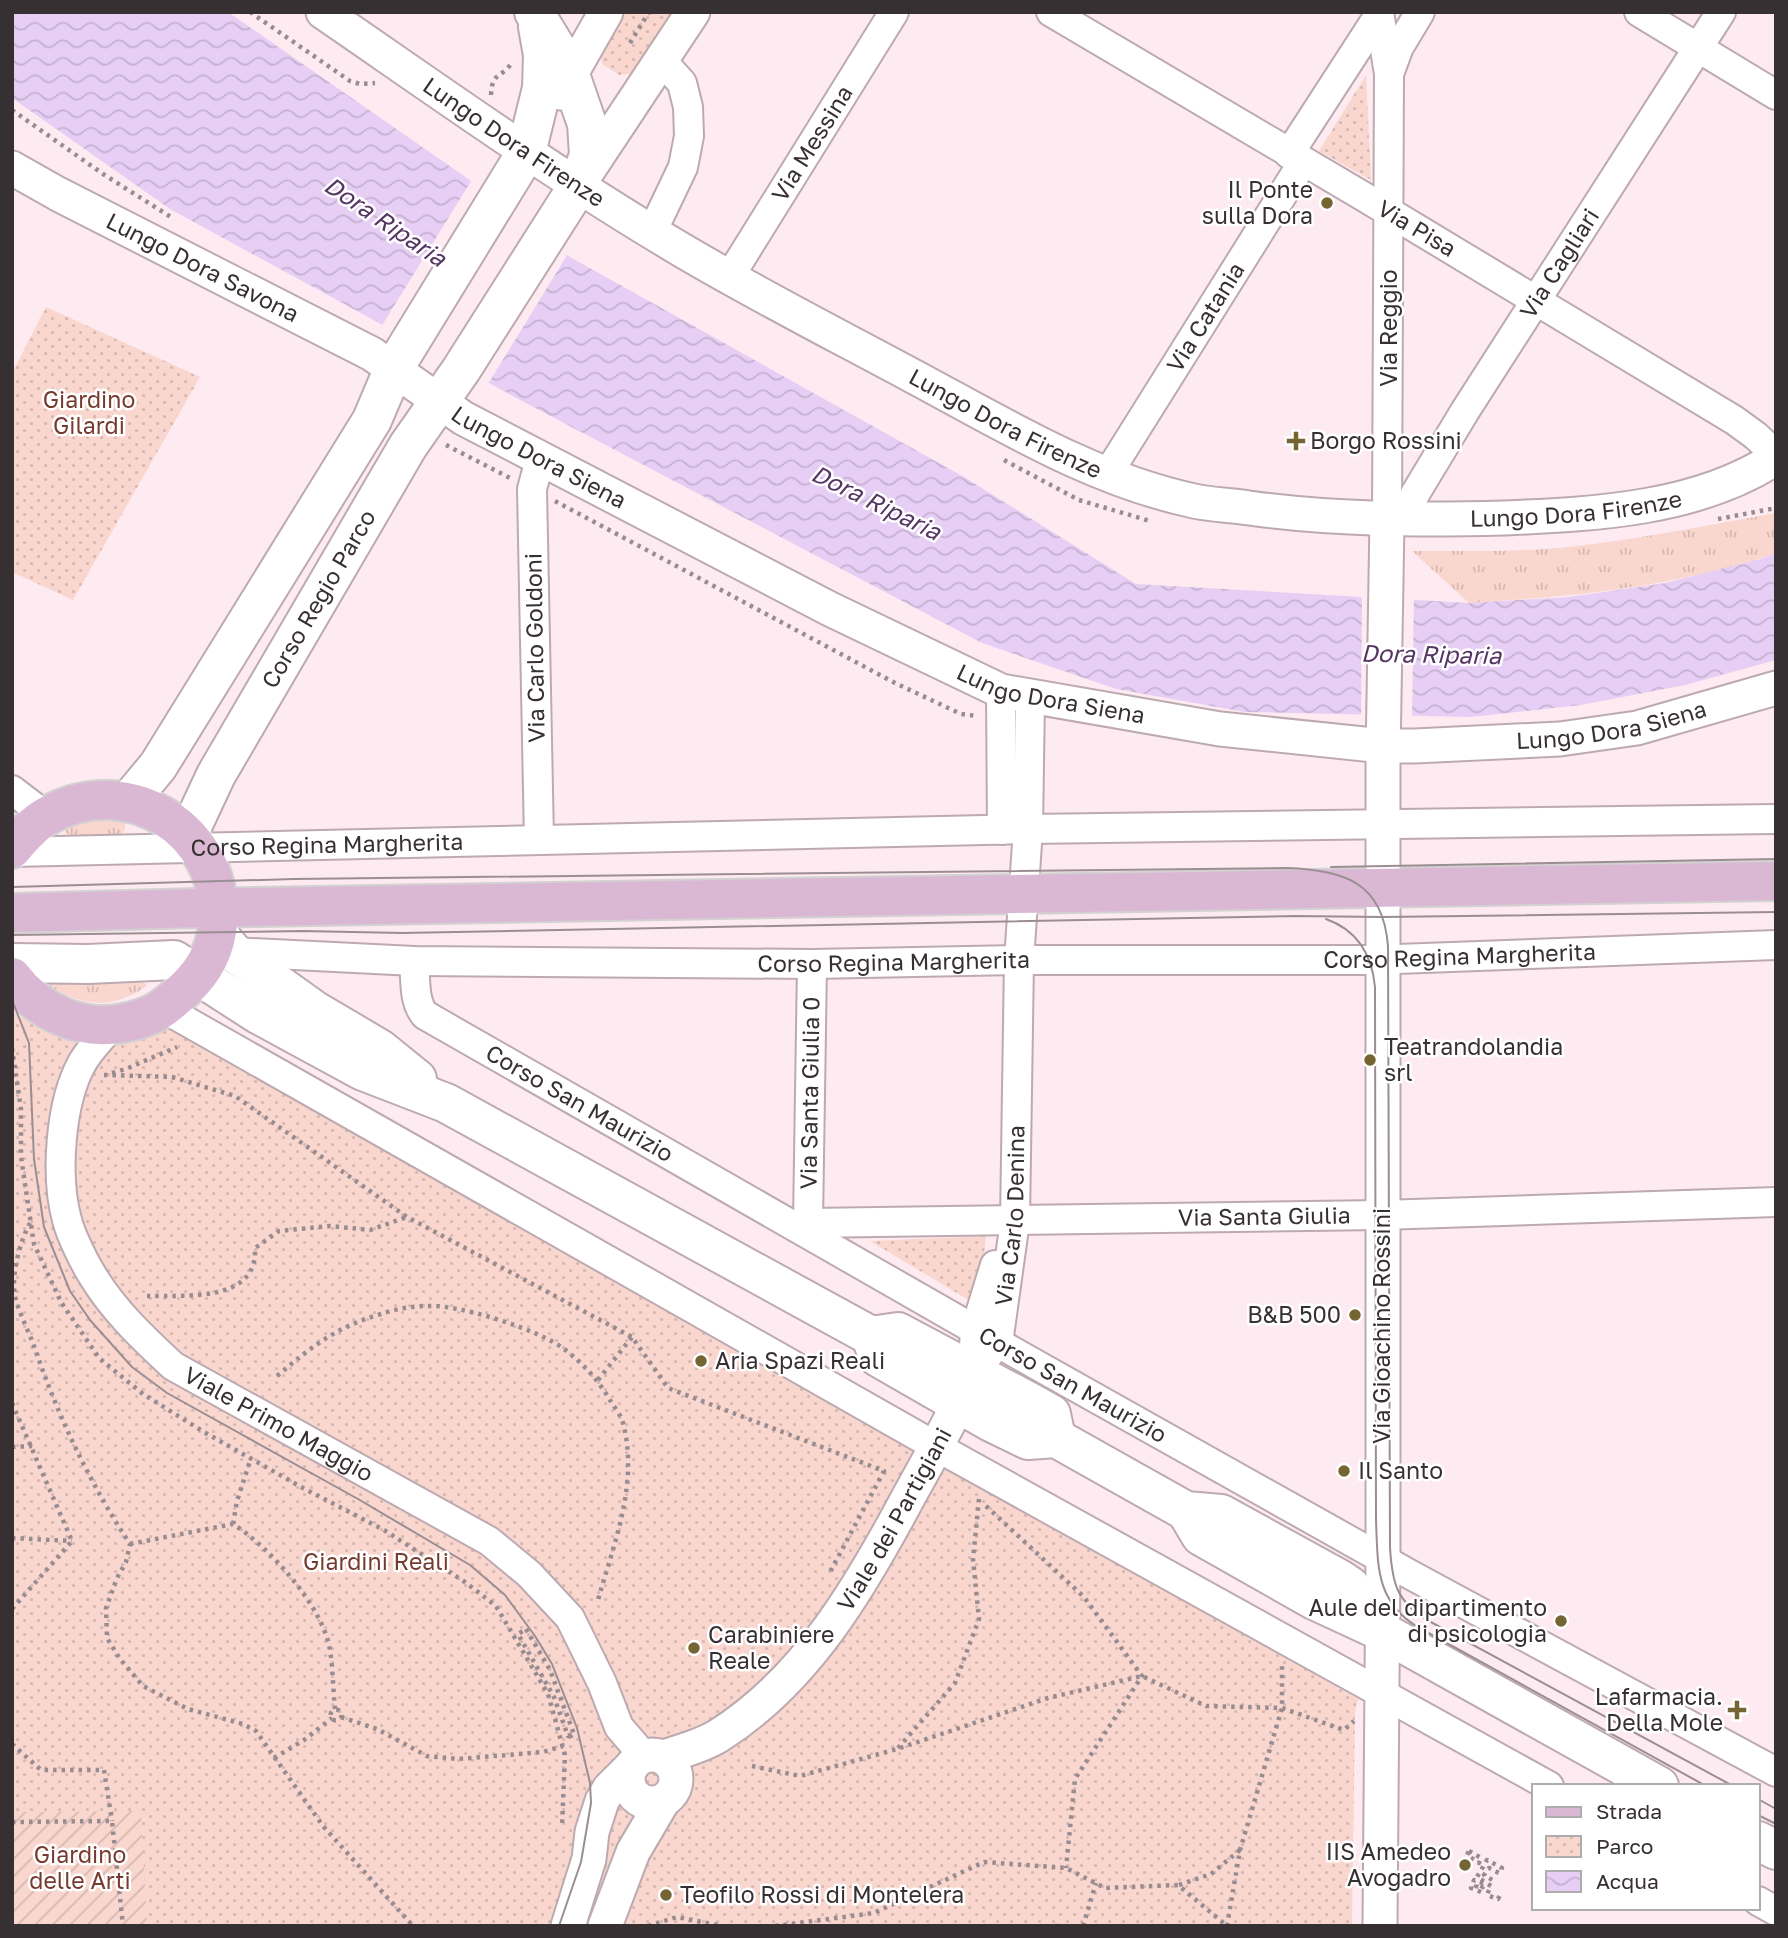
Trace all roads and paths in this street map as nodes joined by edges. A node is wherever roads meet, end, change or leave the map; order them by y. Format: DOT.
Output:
graph roads {
  1 [pos="250,12"];
  2 [pos="323,12"];
  3 [pos="606,12"];
  4 [pos="649,12"];
  5 [pos="693,12"];
  6 [pos="894,12"];
  7 [pos="1051,12"];
  8 [pos="1420,12"];
  9 [pos="1639,12"];
  10 [pos="1721,12"];
  11 [pos="1379,13"];
  12 [pos="530,14"];
  13 [pos="630,43"];
  14 [pos="1699,49"];
  15 [pos="516,55"];
  16 [pos="663,61"];
  17 [pos="1390,74"];
  18 [pos="570,75"];
  19 [pos="378,83"];
  20 [pos="1776,95"];
  21 [pos="491,106"];
  22 [pos="12,110"];
  23 [pos="1296,158"];
  24 [pos="519,166"];
  25 [pos="12,168"];
  26 [pos="567,201"];
  27 [pos="1390,213"];
  28 [pos="186,226"];
  29 [pos="652,232"];
  30 [pos="730,276"];
  31 [pos="1535,301"];
  32 [pos="402,356"];
  33 [pos="439,402"];
  34 [pos="446,444"];
  35 [pos="1776,457"];
  36 [pos="544,458"];
  37 [pos="1107,475"];
  38 [pos="519,482"];
  39 [pos="569,509"];
  40 [pos="1393,528"];
  41 [pos="1776,688"];
  42 [pos="1004,702"];
  43 [pos="1383,736"];
  44 [pos="12,790"];
  45 [pos="128,802"];
  46 [pos="46,816"];
  47 [pos="1776,819"];
  48 [pos="1383,825"];
  49 [pos="1015,829"];
  50 [pos="539,840"];
  51 [pos="193,841"];
  52 [pos="12,850"];
  53 [pos="1776,881"];
  54 [pos="1382,888"];
  55 [pos="1024,895"];
  56 [pos="12,913"];
  57 [pos="1776,945"];
  58 [pos="208,948"];
  59 [pos="1019,960"];
  60 [pos="1382,960"];
  61 [pos="414,961"];
  62 [pos="12,963"];
  63 [pos="812,964"];
  64 [pos="20,990"];
  65 [pos="165,1009"];
  66 [pos="113,1025"];
  67 [pos="177,1047"];
  68 [pos="1776,1202"];
  69 [pos="1382,1215"];
  70 [pos="407,1217"];
  71 [pos="1009,1221"];
  72 [pos="31,1223"];
  73 [pos="802,1225"];
  74 [pos="147,1296"];
  75 [pos="986,1336"];
  76 [pos="632,1337"];
  77 [pos="276,1376"];
  78 [pos="598,1380"];
  79 [pos="966,1388"];
  80 [pos="12,1403"];
  81 [pos="32,1446"];
  82 [pos="12,1447"];
  83 [pos="937,1447"];
  84 [pos="251,1458"];
  85 [pos="971,1493"];
  86 [pos="979,1498"];
  87 [pos="233,1524"];
  88 [pos="12,1538"];
  89 [pos="72,1541"];
  90 [pos="130,1544"];
  91 [pos="1383,1559"];
  92 [pos="825,1581"];
  93 [pos="598,1600"];
  94 [pos="12,1609"];
  95 [pos="1381,1631"];
  96 [pos="1282,1655"];
  97 [pos="1142,1676"];
  98 [pos="1371,1703"];
  99 [pos="1282,1708"];
  100 [pos="335,1709"];
  101 [pos="341,1717"];
  102 [pos="332,1718"];
  103 [pos="744,1718"];
  104 [pos="570,1735"];
  105 [pos="573,1742"];
  106 [pos="12,1744"];
  107 [pos="897,1749"];
  108 [pos="274,1758"];
  109 [pos="646,1760"];
  110 [pos="752,1766"];
  111 [pos="1776,1772"];
  112 [pos="1545,1784"];
  113 [pos="1655,1784"];
  114 [pos="668,1796"];
  115 [pos="112,1821"];
  116 [pos="12,1822"];
  117 [pos="561,1837"];
  118 [pos="1760,1842"];
  119 [pos="1240,1850"];
  120 [pos="1776,1850"];
  121 [pos="1066,1868"];
  122 [pos="1096,1883"];
  123 [pos="1178,1885"];
  124 [pos="1492,1886"];
  125 [pos="1500,1895"];
  126 [pos="1760,1902"];
  127 [pos="1776,1911"];
  128 [pos="123,1926"];
  129 [pos="412,1926"];
  130 [pos="568,1926"];
  131 [pos="605,1926"];
  132 [pos="648,1926"];
  133 [pos="722,1926"];
  134 [pos="775,1926"];
  135 [pos="1083,1926"];
  136 [pos="1227,1926"];
  137 [pos="1380,1926"];
  1 -- 19 [label="path"];
  2 -- 24 [label="street, Lungo Dora Firenze"];
  3 -- 18 [label="street"];
  4 -- 13 [label="path"];
  5 -- 16 [label="street"];
  6 -- 30 [label="street, Via Messina"];
  7 -- 23 [label="street, Via Pisa"];
  8 -- 17 [label="street"];
  9 -- 14 [label="street"];
  10 -- 14 [label="street, Via Cagliari"];
  11 -- 17 [label="street, Via Reggio"];
  11 -- 23 [label="street, Via Catania"];
  12 -- 18 [label="main road, Corso Regio Parco"];
  12 -- 24 [label="main road, Corso Regio Parco"];
  14 -- 20 [label="street"];
  14 -- 31 [label="street, Via Cagliari"];
  15 -- 21 [label="path"];
  16 -- 26 [label="street"];
  16 -- 29 [label="street"];
  17 -- 27 [label="street, Via Reggio"];
  18 -- 24 [label="street"];
  18 -- 26 [label="main road, Corso Regio Parco"];
  22 -- 28 [label="path"];
  23 -- 27 [label="street, Via Pisa"];
  23 -- 37 [label="street, Via Catania"];
  24 -- 26 [label="street, Lungo Dora Firenze"];
  24 -- 32 [label="main road, Corso Regio Parco"];
  25 -- 32 [label="street, Lungo Dora Savona"];
  26 -- 29 [label="street, Lungo Dora Firenze"];
  26 -- 33 [label="main road, Corso Regio Parco"];
  27 -- 31 [label="street, Via Pisa"];
  27 -- 40 [label="street, Via Reggio"];
  29 -- 30 [label="street, Lungo Dora Firenze"];
  30 -- 37 [label="street, Lungo Dora Firenze"];
  31 -- 35 [label="street, Via Pisa"];
  31 -- 40 [label="street, Via Cagliari"];
  32 -- 33 [label="street, Lungo Dora Siena"];
  32 -- 45 [label="main road, Corso Regio Parco"];
  33 -- 36 [label="street, Lungo Dora Siena"];
  33 -- 51 [label="main road, Corso Regio Parco"];
  34 -- 38 [label="path"];
  35 -- 40 [label="street, Lungo Dora Firenze"];
  36 -- 42 [label="street, Lungo Dora Siena"];
  36 -- 50 [label="street, Via Carlo Goldoni"];
  37 -- 40 [label="street, Lungo Dora Firenze"];
  39 -- 42 [label="path"];
  40 -- 43 [label="street, Via Gioachino Rossini"];
  41 -- 43 [label="street, Lungo Dora Siena"];
  42 -- 43 [label="street, Lungo Dora Siena"];
  42 -- 49 [label="street, Via Carlo Denina"];
  43 -- 48 [label="street, Via Gioachino Rossini"];
  44 -- 46 [label="street"];
  45 -- 46 [label="main road"];
  45 -- 51 [label="main road"];
  46 -- 52 [label="main road"];
  47 -- 48 [label="street, Corso Regina Margherita"];
  48 -- 49 [label="street, Corso Regina Margherita"];
  48 -- 54 [label="street, Via Gioachino Rossini"];
  49 -- 50 [label="street, Corso Regina Margherita"];
  49 -- 55 [label="street, Via Carlo Denina"];
  50 -- 51 [label="street, Corso Regina Margherita"];
  51 -- 52 [label="street, Corso Regina Margherita"];
  51 -- 58 [label="main road"];
  53 -- 54 [label="main road, Corso Regina Margherita"];
  54 -- 55 [label="main road, Corso Regina Margherita"];
  54 -- 60 [label="street, Via Gioachino Rossini"];
  55 -- 58 [label="main road, Corso Regina Margherita"];
  55 -- 59 [label="street, Via Carlo Denina"];
  56 -- 58 [label="main road, Corso Regina Margherita"];
  57 -- 60 [label="street, Corso Regina Margherita"];
  58 -- 61 [label="street, Corso Regina Margherita"];
  58 -- 62 [label="main road, Corso Regina Margherita"];
  58 -- 65 [label="main road"];
  58 -- 79 [label="main road, Corso San Maurizio"];
  59 -- 60 [label="street, Corso Regina Margherita"];
  59 -- 63 [label="street, Corso Regina Margherita"];
  59 -- 71 [label="street, Via Carlo Denina"];
  60 -- 69 [label="street, Via Gioachino Rossini"];
  61 -- 63 [label="street, Corso Regina Margherita"];
  61 -- 73 [label="street, Corso San Maurizio"];
  63 -- 73 [label="street, Via Santa Giulia 0"];
  64 -- 66 [label="main road"];
  65 -- 66 [label="main road"];
  65 -- 83 [label="street"];
  66 -- 109 [label="street, Viale Primo Maggio"];
  67 -- 70 [label="path"];
  68 -- 69 [label="street, Via Santa Giulia"];
  69 -- 71 [label="street, Via Santa Giulia"];
  69 -- 91 [label="street, Via Gioachino Rossini"];
  70 -- 74 [label="path"];
  70 -- 76 [label="path"];
  71 -- 73 [label="street, Via Santa Giulia"];
  71 -- 75 [label="street, Via Carlo Denina"];
  72 -- 90 [label="path"];
  73 -- 75 [label="street, Corso San Maurizio"];
  75 -- 79 [label="street, Via Carlo Denina"];
  75 -- 91 [label="street, Corso San Maurizio"];
  76 -- 78 [label="path"];
  76 -- 92 [label="path"];
  77 -- 78 [label="path"];
  78 -- 93 [label="path"];
  79 -- 83 [label="street, Viale dei Partigiani"];
  79 -- 95 [label="main road, Corso San Maurizio"];
  80 -- 81 [label="path"];
  81 -- 82 [label="path"];
  81 -- 89 [label="path"];
  83 -- 98 [label="street"];
  83 -- 103 [label="street, Viale dei Partigiani"];
  84 -- 87 [label="path"];
  85 -- 86 [label="path"];
  86 -- 97 [label="path"];
  86 -- 107 [label="path"];
  87 -- 90 [label="path"];
  87 -- 100 [label="path"];
  88 -- 89 [label="path"];
  89 -- 94 [label="path"];
  90 -- 108 [label="path"];
  91 -- 95 [label="street, Via Gioachino Rossini"];
  91 -- 111 [label="street, Corso San Maurizio"];
  95 -- 98 [label="street, Via Gioachino Rossini"];
  95 -- 113 [label="main road, Corso San Maurizio"];
  96 -- 99 [label="path"];
  97 -- 99 [label="path"];
  97 -- 107 [label="path"];
  97 -- 121 [label="path"];
  98 -- 99 [label="path"];
  98 -- 112 [label="street"];
  98 -- 137 [label="street, Via Gioachino Rossini"];
  99 -- 119 [label="path"];
  100 -- 101 [label="path"];
  100 -- 102 [label="path"];
  101 -- 102 [label="path"];
  101 -- 117 [label="path"];
  102 -- 108 [label="path"];
  103 -- 109 [label="street, Viale dei Partigiani"];
  103 -- 114 [label="street, Viale dei Partigiani"];
  104 -- 104 [label="path"];
  104 -- 105 [label="path"];
  106 -- 115 [label="path"];
  107 -- 110 [label="path"];
  108 -- 129 [label="path"];
  109 -- 114 [label="street"];
  109 -- 114 [label="street"];
  109 -- 130 [label="street"];
  114 -- 131 [label="street"];
  115 -- 116 [label="path"];
  115 -- 128 [label="path"];
  118 -- 120 [label="main road"];
  119 -- 123 [label="path"];
  119 -- 136 [label="path"];
  121 -- 122 [label="path"];
  121 -- 134 [label="path"];
  122 -- 123 [label="path"];
  122 -- 135 [label="path"];
  123 -- 136 [label="path"];
  124 -- 124 [label="path"];
  124 -- 125 [label="path"];
  126 -- 127 [label="street"];
  132 -- 133 [label="path"];
}
